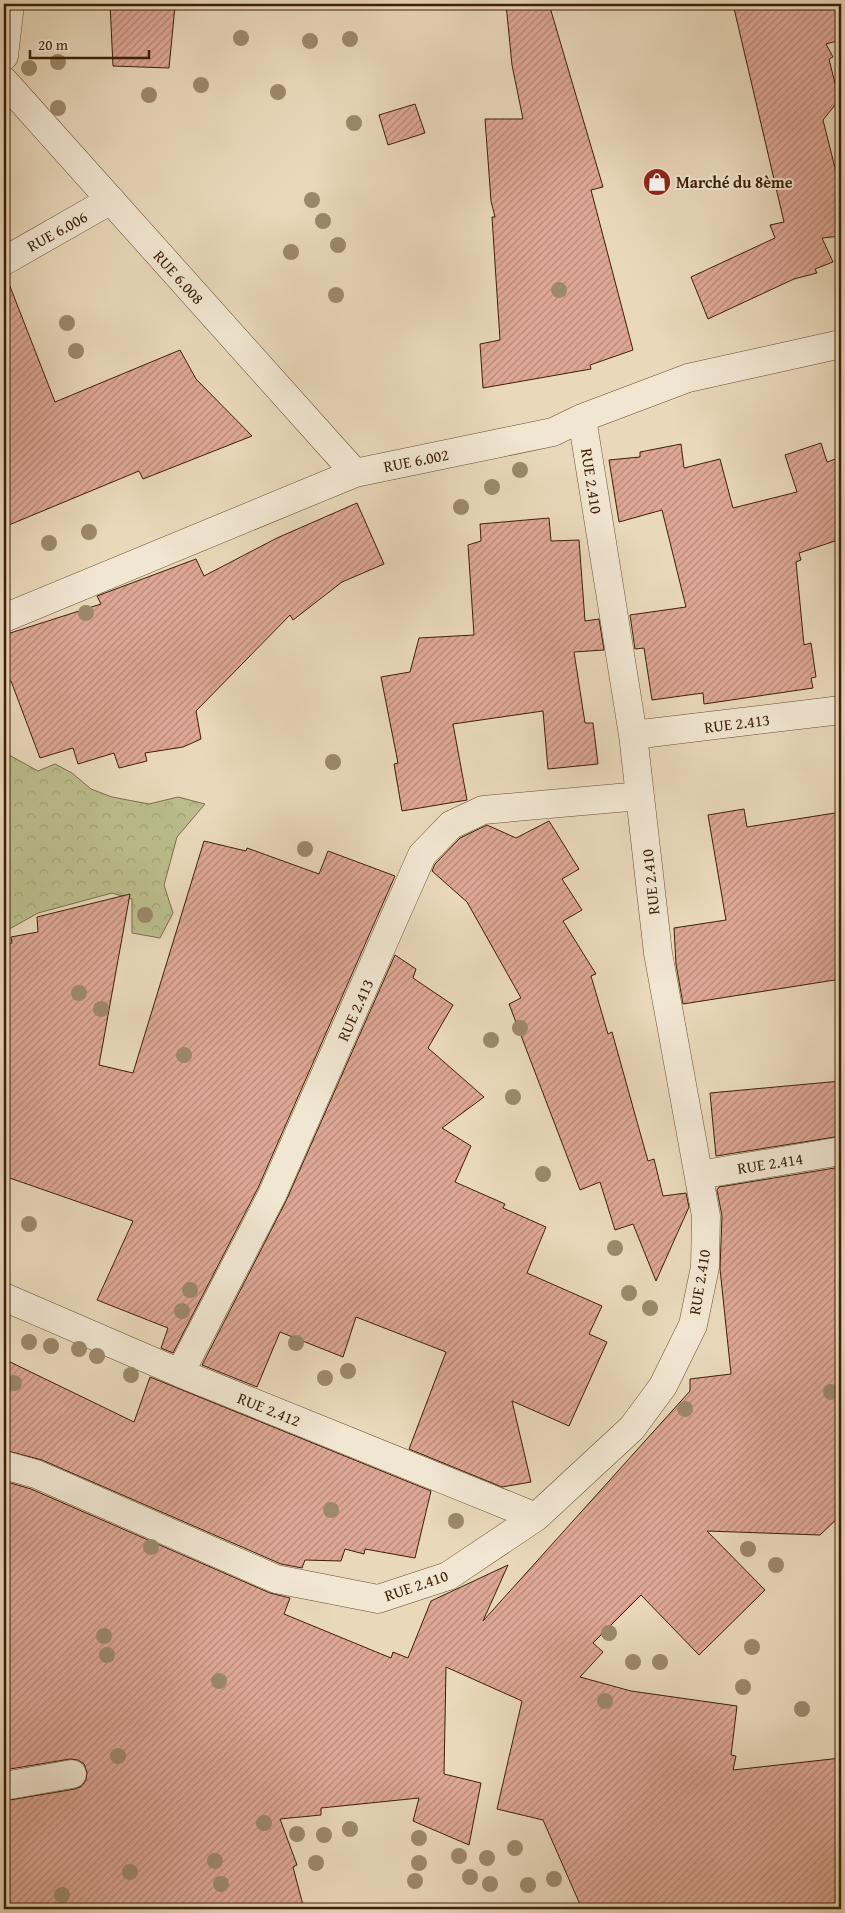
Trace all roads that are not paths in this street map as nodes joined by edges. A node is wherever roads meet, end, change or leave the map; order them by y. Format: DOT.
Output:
graph roads {
  1 [pos="10,4"];
  2 [pos="4,56"];
  3 [pos="4,81"];
  4 [pos="110,200"];
  5 [pos="4,261"];
  6 [pos="841,344"];
  7 [pos="582,418"];
  8 [pos="355,473"];
  9 [pos="4,618"];
  10 [pos="841,710"];
  11 [pos="632,735"];
  12 [pos="640,796"];
  13 [pos="841,1152"];
  14 [pos="698,1175"];
  15 [pos="4,1297"];
  16 [pos="180,1373"];
  17 [pos="4,1465"];
  18 [pos="536,1517"];
  19 [pos="72,1774"];
  20 [pos="4,1786"];
  1 -- 2 [label="street"];
  3 -- 4 [label="street, RUE 6.008"];
  4 -- 5 [label="street, RUE 6.006"];
  4 -- 8 [label="street, RUE 6.008"];
  6 -- 7 [label="street, RUE 6.002"];
  7 -- 8 [label="street, RUE 6.002"];
  7 -- 11 [label="street, RUE 2.410"];
  8 -- 9 [label="street, RUE 6.002"];
  10 -- 11 [label="street, RUE 2.413"];
  11 -- 12 [label="street, RUE 2.410"];
  12 -- 14 [label="street, RUE 2.410"];
  12 -- 16 [label="street, RUE 2.413"];
  13 -- 14 [label="street, RUE 2.414"];
  14 -- 18 [label="street, RUE 2.410"];
  15 -- 16 [label="street, RUE 2.412"];
  16 -- 18 [label="street, RUE 2.412"];
  17 -- 18 [label="street, RUE 2.410"];
  19 -- 20 [label="street"];
}
